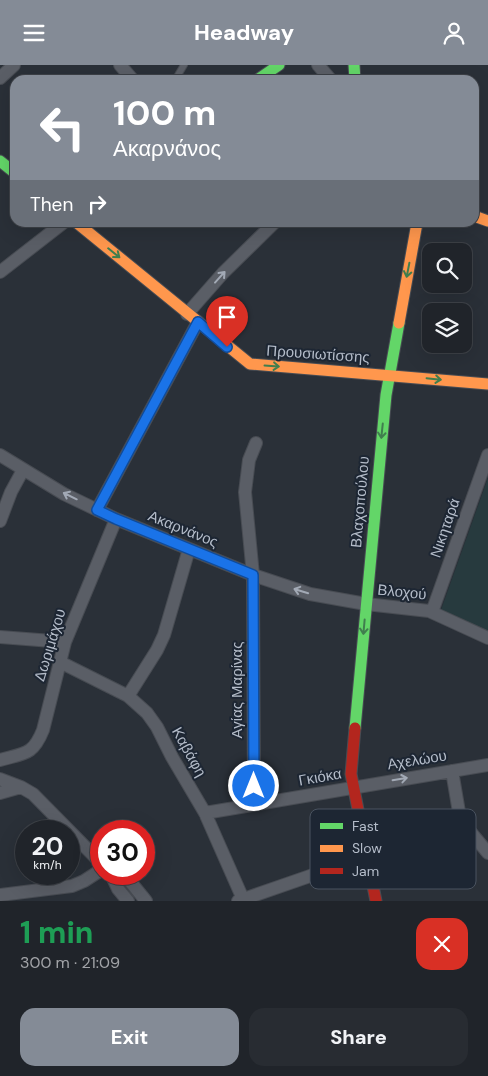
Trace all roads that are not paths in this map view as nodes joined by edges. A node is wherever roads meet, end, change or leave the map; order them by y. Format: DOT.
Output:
graph roads {
  1 [pos="14,65"];
  2 [pos="120,65"];
  3 [pos="184,65"];
  4 [pos="279,65"];
  5 [pos="318,65"];
  6 [pos="129,75"];
  7 [pos="178,75"];
  8 [pos="264,75"];
  9 [pos="327,75"];
  10 [pos="0,78"];
  11 [pos="0,161"];
  12 [pos="10,169"];
  13 [pos="58,227"];
  14 [pos="82,227"];
  15 [pos="270,227"];
  16 [pos="416,227"];
  17 [pos="0,272"];
  18 [pos="188,314"];
  19 [pos="198,322"];
  20 [pos="389,375"];
  21 [pos="488,384"];
  22 [pos="256,443"];
  23 [pos="0,455"];
  24 [pos="488,455"];
  25 [pos="23,470"];
  26 [pos="97,510"];
  27 [pos="116,519"];
  28 [pos="0,521"];
  29 [pos="189,549"];
  30 [pos="253,575"];
  31 [pos="366,604"];
  32 [pos="432,612"];
  33 [pos="0,637"];
  34 [pos="488,638"];
  35 [pos="65,642"];
  36 [pos="60,662"];
  37 [pos="128,696"];
  38 [pos="0,760"];
  39 [pos="488,765"];
  40 [pos="452,771"];
  41 [pos="0,779"];
  42 [pos="21,787"];
  43 [pos="352,787"];
  44 [pos="0,793"];
  45 [pos="254,805"];
  46 [pos="357,809"];
  47 [pos="458,809"];
  48 [pos="205,813"];
  49 [pos="476,839"];
  50 [pos="90,852"];
  51 [pos="488,853"];
  52 [pos="310,876"];
  53 [pos="90,877"];
  54 [pos="116,885"];
  55 [pos="133,885"];
  56 [pos="0,895"];
  57 [pos="241,900"];
  58 [pos="128,901"];
  59 [pos="146,901"];
  1 -- 10 [label="street"];
  2 -- 6 [label="street"];
  3 -- 7 [label="lane"];
  4 -- 8 [label="street"];
  5 -- 9 [label="street"];
  11 -- 12 [label="street"];
  13 -- 17 [label="street"];
  14 -- 18 [label="street, Προυσιωτίσσης, one-way"];
  18 -- 15 [label="street, one-way"];
  16 -- 20 [label="street, Βλαχοπούλου, one-way"];
  18 -- 19 [label="street, Προυσιωτίσσης"];
  19 -- 20 [label="street, Προυσιωτίσσης, one-way"];
  19 -- 26 [label="street"];
  20 -- 21 [label="street, Προυσιωτίσσης, one-way"];
  20 -- 31 [label="street, Βλαχοπούλου, one-way"];
  22 -- 30 [label="street, Αγίας Μαρίνας"];
  23 -- 25 [label="street, Ακαρνάνος"];
  24 -- 32 [label="street, Νικηταρά"];
  26 -- 25 [label="street, Ακαρνάνος, one-way"];
  25 -- 28 [label="street"];
  26 -- 27 [label="street, Ακαρνάνος"];
  27 -- 29 [label="street, Ακαρνάνος"];
  27 -- 35 [label="street, Δωριμάχου"];
  29 -- 30 [label="street, Ακαρνάνος"];
  29 -- 37 [label="street"];
  31 -- 30 [label="street, Ακαρνάνος, one-way"];
  30 -- 45 [label="street, Αγίας Μαρίνας"];
  31 -- 32 [label="street, Βλοχού"];
  31 -- 43 [label="street, Βλαχοπούλου, one-way"];
  32 -- 34 [label="street, Βλοχού"];
  33 -- 35 [label="street"];
  35 -- 36 [label="street, Δωριμάχου"];
  36 -- 37 [label="street, Καβάφη"];
  36 -- 38 [label="street, Δωριμάχου"];
  37 -- 48 [label="street, Καβάφη"];
  39 -- 40 [label="street, Αχελώου"];
  43 -- 40 [label="street, Αχελώου, one-way"];
  40 -- 47 [label="street"];
  41 -- 42 [label="street"];
  42 -- 44 [label="street"];
  42 -- 50 [label="street"];
  43 -- 45 [label="street, Γκιόκα"];
  43 -- 46 [label="street, Βλαχοπούλου"];
  45 -- 48 [label="street, Γκιόκα"];
  48 -- 57 [label="street, Καβάφη"];
  49 -- 51 [label="street"];
  52 -- 57 [label="street"];
  53 -- 56 [label="street"];
  54 -- 58 [label="street"];
  55 -- 59 [label="street"];
}
